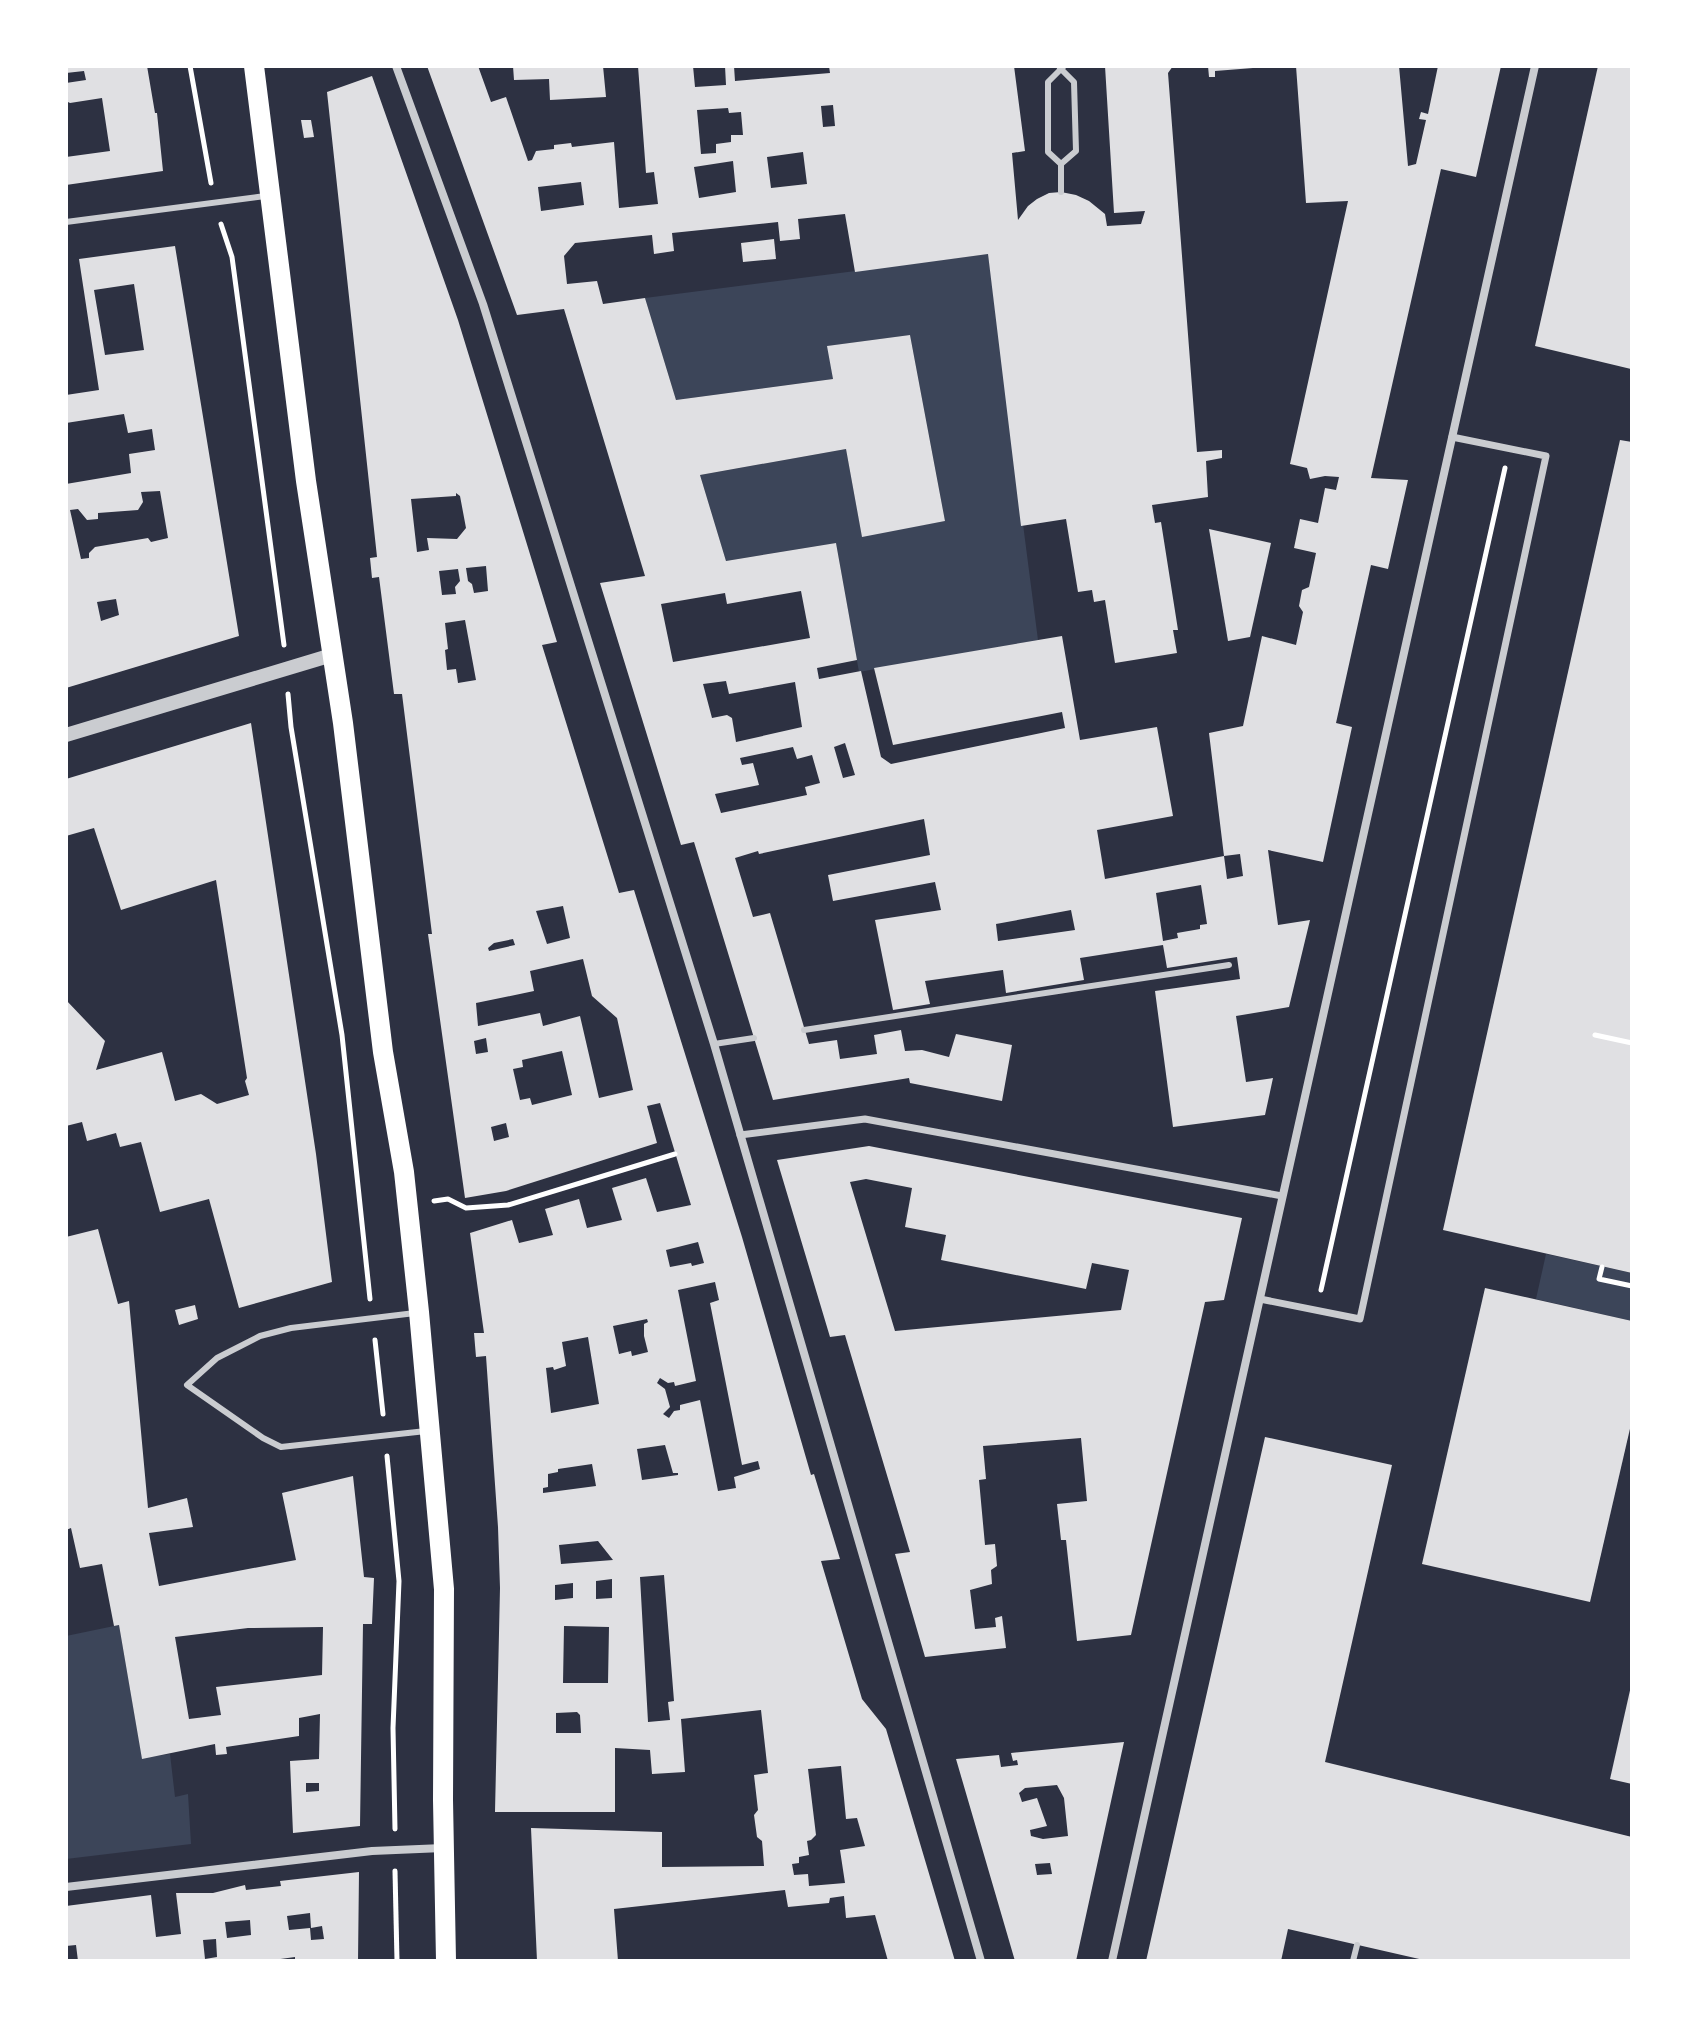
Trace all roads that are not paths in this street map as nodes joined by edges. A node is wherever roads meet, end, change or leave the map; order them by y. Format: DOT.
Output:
graph roads {
  1 [pos="254,66"];
  2 [pos="396,66"];
  3 [pos="1535,66"];
  4 [pos="1062,67"];
  5 [pos="1061,164"];
  6 [pos="1061,192"];
  7 [pos="270,196"];
  8 [pos="66,222"];
  9 [pos="1452,437"];
  10 [pos="332,655"];
  11 [pos="66,735"];
  12 [pos="1229,965"];
  13 [pos="804,1030"];
  14 [pos="754,1038"];
  15 [pos="714,1044"];
  16 [pos="740,1135"];
  17 [pos="1282,1196"];
  18 [pos="1260,1299"];
  19 [pos="419,1312"];
  20 [pos="431,1430"];
  21 [pos="444,1848"];
  22 [pos="66,1887"];
  23 [pos="1357,1945"];
  24 [pos="446,1961"];
  25 [pos="981,1961"];
  26 [pos="1112,1961"];
  27 [pos="1353,1961"];
  1 -- 7 [label="main road"];
  2 -- 15 [label="street"];
  3 -- 9 [label="street"];
  4 -- 5 [label="lane"];
  4 -- 5 [label="lane"];
  5 -- 6 [label="lane"];
  7 -- 8 [label="lane"];
  7 -- 10 [label="main road"];
  9 -- 17 [label="street"];
  9 -- 18 [label="street"];
  10 -- 11 [label="street"];
  10 -- 19 [label="main road"];
  12 -- 13 [label="lane"];
  14 -- 15 [label="lane"];
  15 -- 16 [label="street"];
  16 -- 17 [label="street"];
  16 -- 25 [label="street"];
  17 -- 18 [label="street"];
  18 -- 26 [label="street"];
  19 -- 20 [label="main road"];
  19 -- 20 [label="lane"];
  20 -- 21 [label="main road"];
  21 -- 22 [label="street"];
  21 -- 24 [label="main road"];
  23 -- 27 [label="lane"];
}
